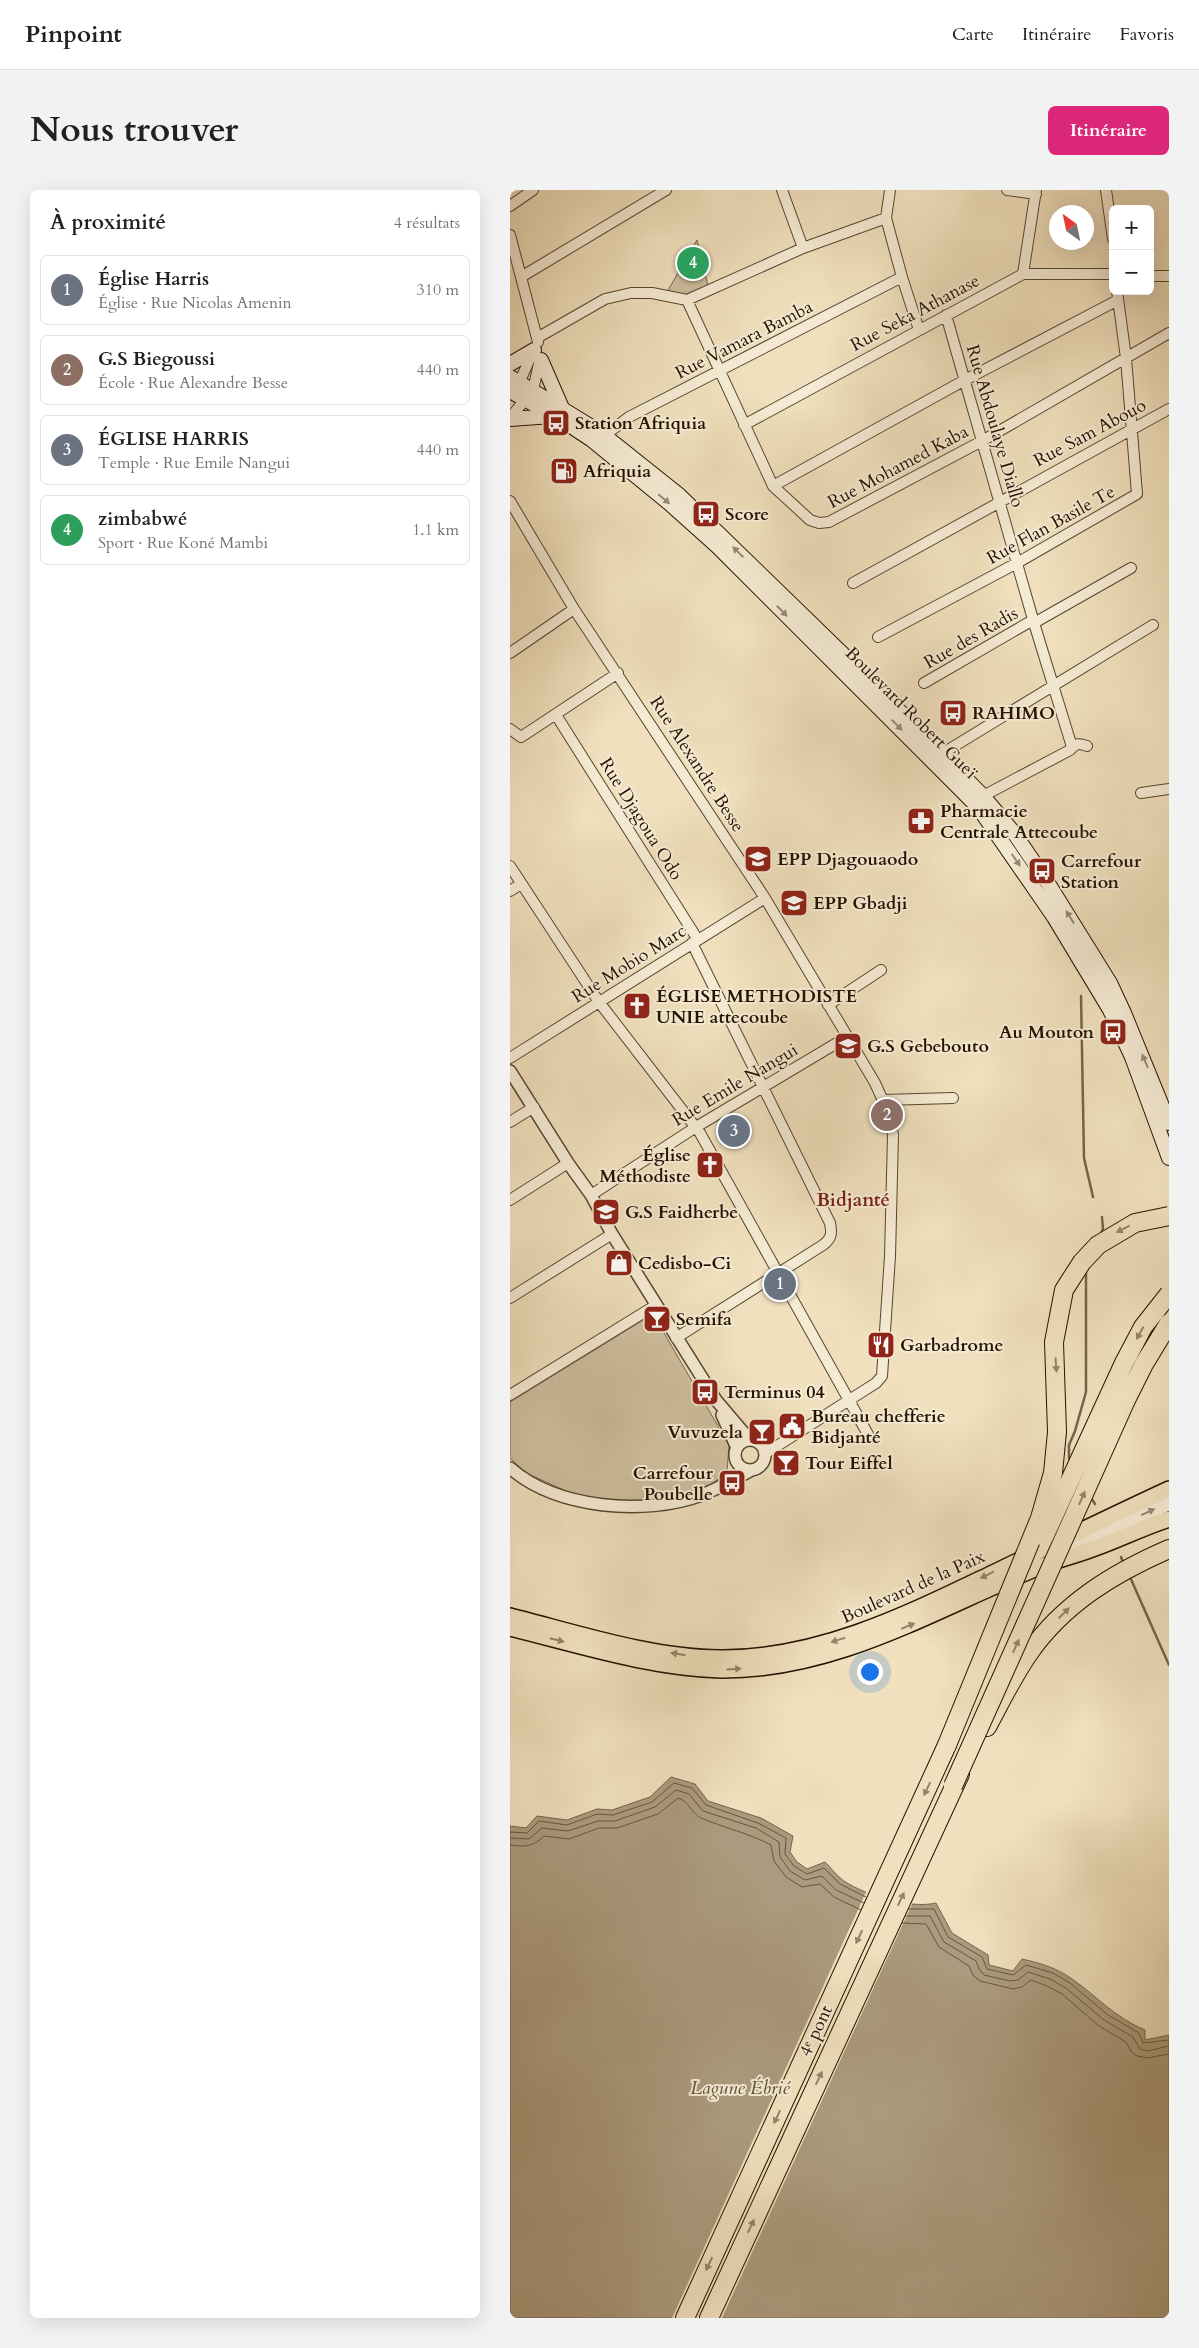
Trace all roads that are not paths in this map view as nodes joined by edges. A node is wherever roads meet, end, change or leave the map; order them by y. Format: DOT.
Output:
graph roads {
  1 [pos="533,190"];
  2 [pos="666,190"];
  3 [pos="782,190"];
  4 [pos="890,190"];
  5 [pos="1007,190"];
  6 [pos="1106,190"];
  7 [pos="1036,192"];
  8 [pos="510,206"];
  9 [pos="1109,211"];
  10 [pos="886,218"];
  11 [pos="510,235"];
  12 [pos="803,248"];
  13 [pos="1023,274"];
  14 [pos="1109,274"];
  15 [pos="1154,276"];
  16 [pos="1169,276"];
  17 [pos="521,277"];
  18 [pos="902,277"];
  19 [pos="1118,295"];
  20 [pos="687,300"];
  21 [pos="946,315"];
  22 [pos="919,330"];
  23 [pos="1169,334"];
  24 [pos="537,349"];
  25 [pos="1126,358"];
  26 [pos="510,364"];
  27 [pos="720,370"];
  28 [pos="965,380"];
  29 [pos="513,388"];
  30 [pos="530,395"];
  31 [pos="1169,409"];
  32 [pos="560,413"];
  33 [pos="510,418"];
  34 [pos="744,425"];
  35 [pos="1133,428"];
  36 [pos="604,436"];
  37 [pos="982,441"];
  38 [pos="773,486"];
  39 [pos="999,500"];
  40 [pos="510,502"];
  41 [pos="1017,563"];
  42 [pos="1130,568"];
  43 [pos="853,583"];
  44 [pos="574,609"];
  45 [pos="1033,622"];
  46 [pos="1153,625"];
  47 [pos="878,637"];
  48 [pos="511,650"];
  49 [pos="618,673"];
  50 [pos="924,683"];
  51 [pos="1053,685"];
  52 [pos="556,715"];
  53 [pos="510,729"];
  54 [pos="1087,746"];
  55 [pos="1072,747"];
  56 [pos="943,753"];
  57 [pos="1169,790"];
  58 [pos="1141,793"];
  59 [pos="983,796"];
  60 [pos="510,866"];
  61 [pos="521,884"];
  62 [pos="510,891"];
  63 [pos="765,898"];
  64 [pos="695,942"];
  65 [pos="881,970"];
  66 [pos="599,1002"];
  67 [pos="828,1005"];
  68 [pos="847,1037"];
  69 [pos="510,1058"];
  70 [pos="510,1071"];
  71 [pos="763,1086"];
  72 [pos="953,1098"];
  73 [pos="884,1100"];
  74 [pos="534,1107"];
  75 [pos="510,1122"];
  76 [pos="1169,1123"];
  77 [pos="696,1127"];
  78 [pos="1169,1158"];
  79 [pos="568,1163"];
  80 [pos="591,1194"];
  81 [pos="510,1200"];
  82 [pos="1169,1216"];
  83 [pos="612,1234"];
  84 [pos="778,1272"];
  85 [pos="1169,1294"];
  86 [pos="510,1298"];
  87 [pos="656,1305"];
  88 [pos="1169,1323"];
  89 [pos="676,1338"];
  90 [pos="510,1395"];
  91 [pos="716,1400"];
  92 [pos="849,1400"];
  93 [pos="870,1438"];
  94 [pos="750,1440"];
  95 [pos="737,1448"];
  96 [pos="766,1453"];
  97 [pos="510,1468"];
  98 [pos="750,1471"];
  99 [pos="1166,1493"];
  100 [pos="1169,1519"];
  101 [pos="1169,1549"];
  102 [pos="1042,1566"];
  103 [pos="510,1616"];
  104 [pos="510,1628"];
  105 [pos="947,1745"];
  106 [pos="953,1786"];
  107 [pos="685,2318"];
  108 [pos="709,2318"];
  1 -- 8 [label="street"];
  2 -- 17 [label="street"];
  3 -- 12 [label="street"];
  4 -- 10 [label="street"];
  5 -- 7 [label="street"];
  6 -- 9 [label="street"];
  7 -- 13 [label="street"];
  10 -- 12 [label="street"];
  10 -- 18 [label="street"];
  11 -- 17 [label="street"];
  12 -- 20 [label="street"];
  13 -- 14 [label="street, Rue Seka Athanase"];
  13 -- 21 [label="street, Rue Seka Athanase"];
  15 -- 16 [label="street"];
  17 -- 24 [label="street"];
  18 -- 22 [label="street"];
  18 -- 27 [label="street, Rue Vamara Bamba"];
  19 -- 25 [label="street, Rue Flan Basile Te"];
  19 -- 28 [label="street"];
  20 -- 24 [label="street"];
  20 -- 27 [label="street, Rue Mohamed Kaba"];
  21 -- 22 [label="street, Rue Seka Athanase"];
  21 -- 28 [label="street, Rue Abdoulaye Diallo"];
  22 -- 34 [label="street, Rue Seka Athanase"];
  23 -- 25 [label="street, Rue Mohamed Kaba"];
  24 -- 26 [label="main road"];
  24 -- 29 [label="street"];
  24 -- 30 [label="street"];
  24 -- 32 [label="main road"];
  25 -- 35 [label="street, Rue Flan Basile Te"];
  25 -- 37 [label="street, Rue Mohamed Kaba"];
  27 -- 34 [label="street, Rue Mohamed Kaba"];
  27 -- 36 [label="street, Rue Vamara Bamba"];
  28 -- 37 [label="street, Rue Abdoulaye Diallo"];
  28 -- 38 [label="street"];
  29 -- 30 [label="main road, Boulevard Robert Gueï"];
  30 -- 32 [label="main road, Boulevard Robert Gueï"];
  30 -- 33 [label="street"];
  31 -- 35 [label="street, Rue Sam Abouo"];
  32 -- 33 [label="main road"];
  32 -- 36 [label="main road, Boulevard Robert Gueï"];
  32 -- 78 [label="main road, Boulevard Robert Gueï, one-way"];
  34 -- 38 [label="street, Rue Mohamed Kaba"];
  35 -- 39 [label="street, Rue Sam Abouo"];
  35 -- 41 [label="street, Rue Flan Basile Te"];
  56 -- 36 [label="main road, Boulevard Robert Gueï, one-way"];
  37 -- 38 [label="street, Rue Mohamed Kaba"];
  37 -- 39 [label="street, Rue Abdoulaye Diallo"];
  39 -- 41 [label="street, Rue Abdoulaye Diallo"];
  39 -- 43 [label="street, Rue Sam Abouo"];
  40 -- 44 [label="street, Rue Alexandre Besse"];
  41 -- 45 [label="street, Rue Abdoulaye Diallo"];
  41 -- 47 [label="street, Rue Flan Basile Te"];
  42 -- 45 [label="street, Rue des Radis"];
  44 -- 48 [label="street"];
  44 -- 49 [label="street, Rue Alexandre Besse"];
  45 -- 50 [label="street, Rue des Radis"];
  45 -- 51 [label="street, Rue Abdoulaye Diallo"];
  46 -- 51 [label="street"];
  49 -- 52 [label="street"];
  49 -- 63 [label="street, Rue Alexandre Besse"];
  51 -- 55 [label="street, Rue Abdoulaye Diallo"];
  51 -- 56 [label="street"];
  52 -- 53 [label="street"];
  52 -- 64 [label="street, Rue Djagoua Odo"];
  54 -- 55 [label="street"];
  55 -- 59 [label="street"];
  56 -- 59 [label="main road, Boulevard Robert Gueï"];
  57 -- 58 [label="street"];
  76 -- 59 [label="main road, Boulevard Robert Gueï, one-way"];
  60 -- 61 [label="street"];
  61 -- 62 [label="street"];
  61 -- 66 [label="street"];
  63 -- 64 [label="street, Rue Mobio Marc"];
  63 -- 67 [label="street, Rue Alexandre Besse"];
  64 -- 66 [label="street, Rue Mobio Marc"];
  64 -- 71 [label="street, Rue Djagoua Odo"];
  65 -- 67 [label="street"];
  66 -- 69 [label="street, Rue Mobio Marc"];
  66 -- 77 [label="street"];
  67 -- 68 [label="street, Rue Alexandre Besse"];
  68 -- 71 [label="street, Rue Emile Nangui"];
  68 -- 73 [label="street, Rue Alexandre Besse"];
  70 -- 74 [label="street"];
  71 -- 77 [label="street, Rue Emile Nangui"];
  71 -- 84 [label="street, Rue Djagoua Odo"];
  72 -- 73 [label="street"];
  73 -- 92 [label="street, Rue Alexandre Besse"];
  74 -- 75 [label="street"];
  74 -- 79 [label="street"];
  77 -- 80 [label="street, Rue Emile Nangui"];
  77 -- 84 [label="street"];
  79 -- 80 [label="street"];
  79 -- 81 [label="street"];
  80 -- 83 [label="street"];
  82 -- 105 [label="highway, one-way, bridge"];
  83 -- 86 [label="street"];
  83 -- 87 [label="street"];
  84 -- 89 [label="street"];
  84 -- 92 [label="street"];
  85 -- 105 [label="highway, one-way, bridge"];
  87 -- 89 [label="street"];
  87 -- 90 [label="street"];
  106 -- 88 [label="highway, one-way, bridge"];
  89 -- 91 [label="street"];
  91 -- 94 [label="street"];
  91 -- 95 [label="street"];
  92 -- 93 [label="street"];
  92 -- 96 [label="street, Rue Alexandre Besse"];
  94 -- 95 [label="street"];
  94 -- 96 [label="street"];
  95 -- 98 [label="street"];
  96 -- 98 [label="street"];
  97 -- 98 [label="street"];
  102 -- 99 [label="main road, Boulevard de la Paix, one-way"];
  99 -- 103 [label="main road, Boulevard de la Paix, one-way"];
  100 -- 102 [label="main road, Boulevard de la Paix"];
  106 -- 101 [label="highway, one-way, bridge"];
  104 -- 102 [label="main road, Boulevard de la Paix, one-way"];
  105 -- 107 [label="highway, 4ᵉ pont, one-way"];
  108 -- 106 [label="highway, 4ᵉ pont, one-way"];
}
